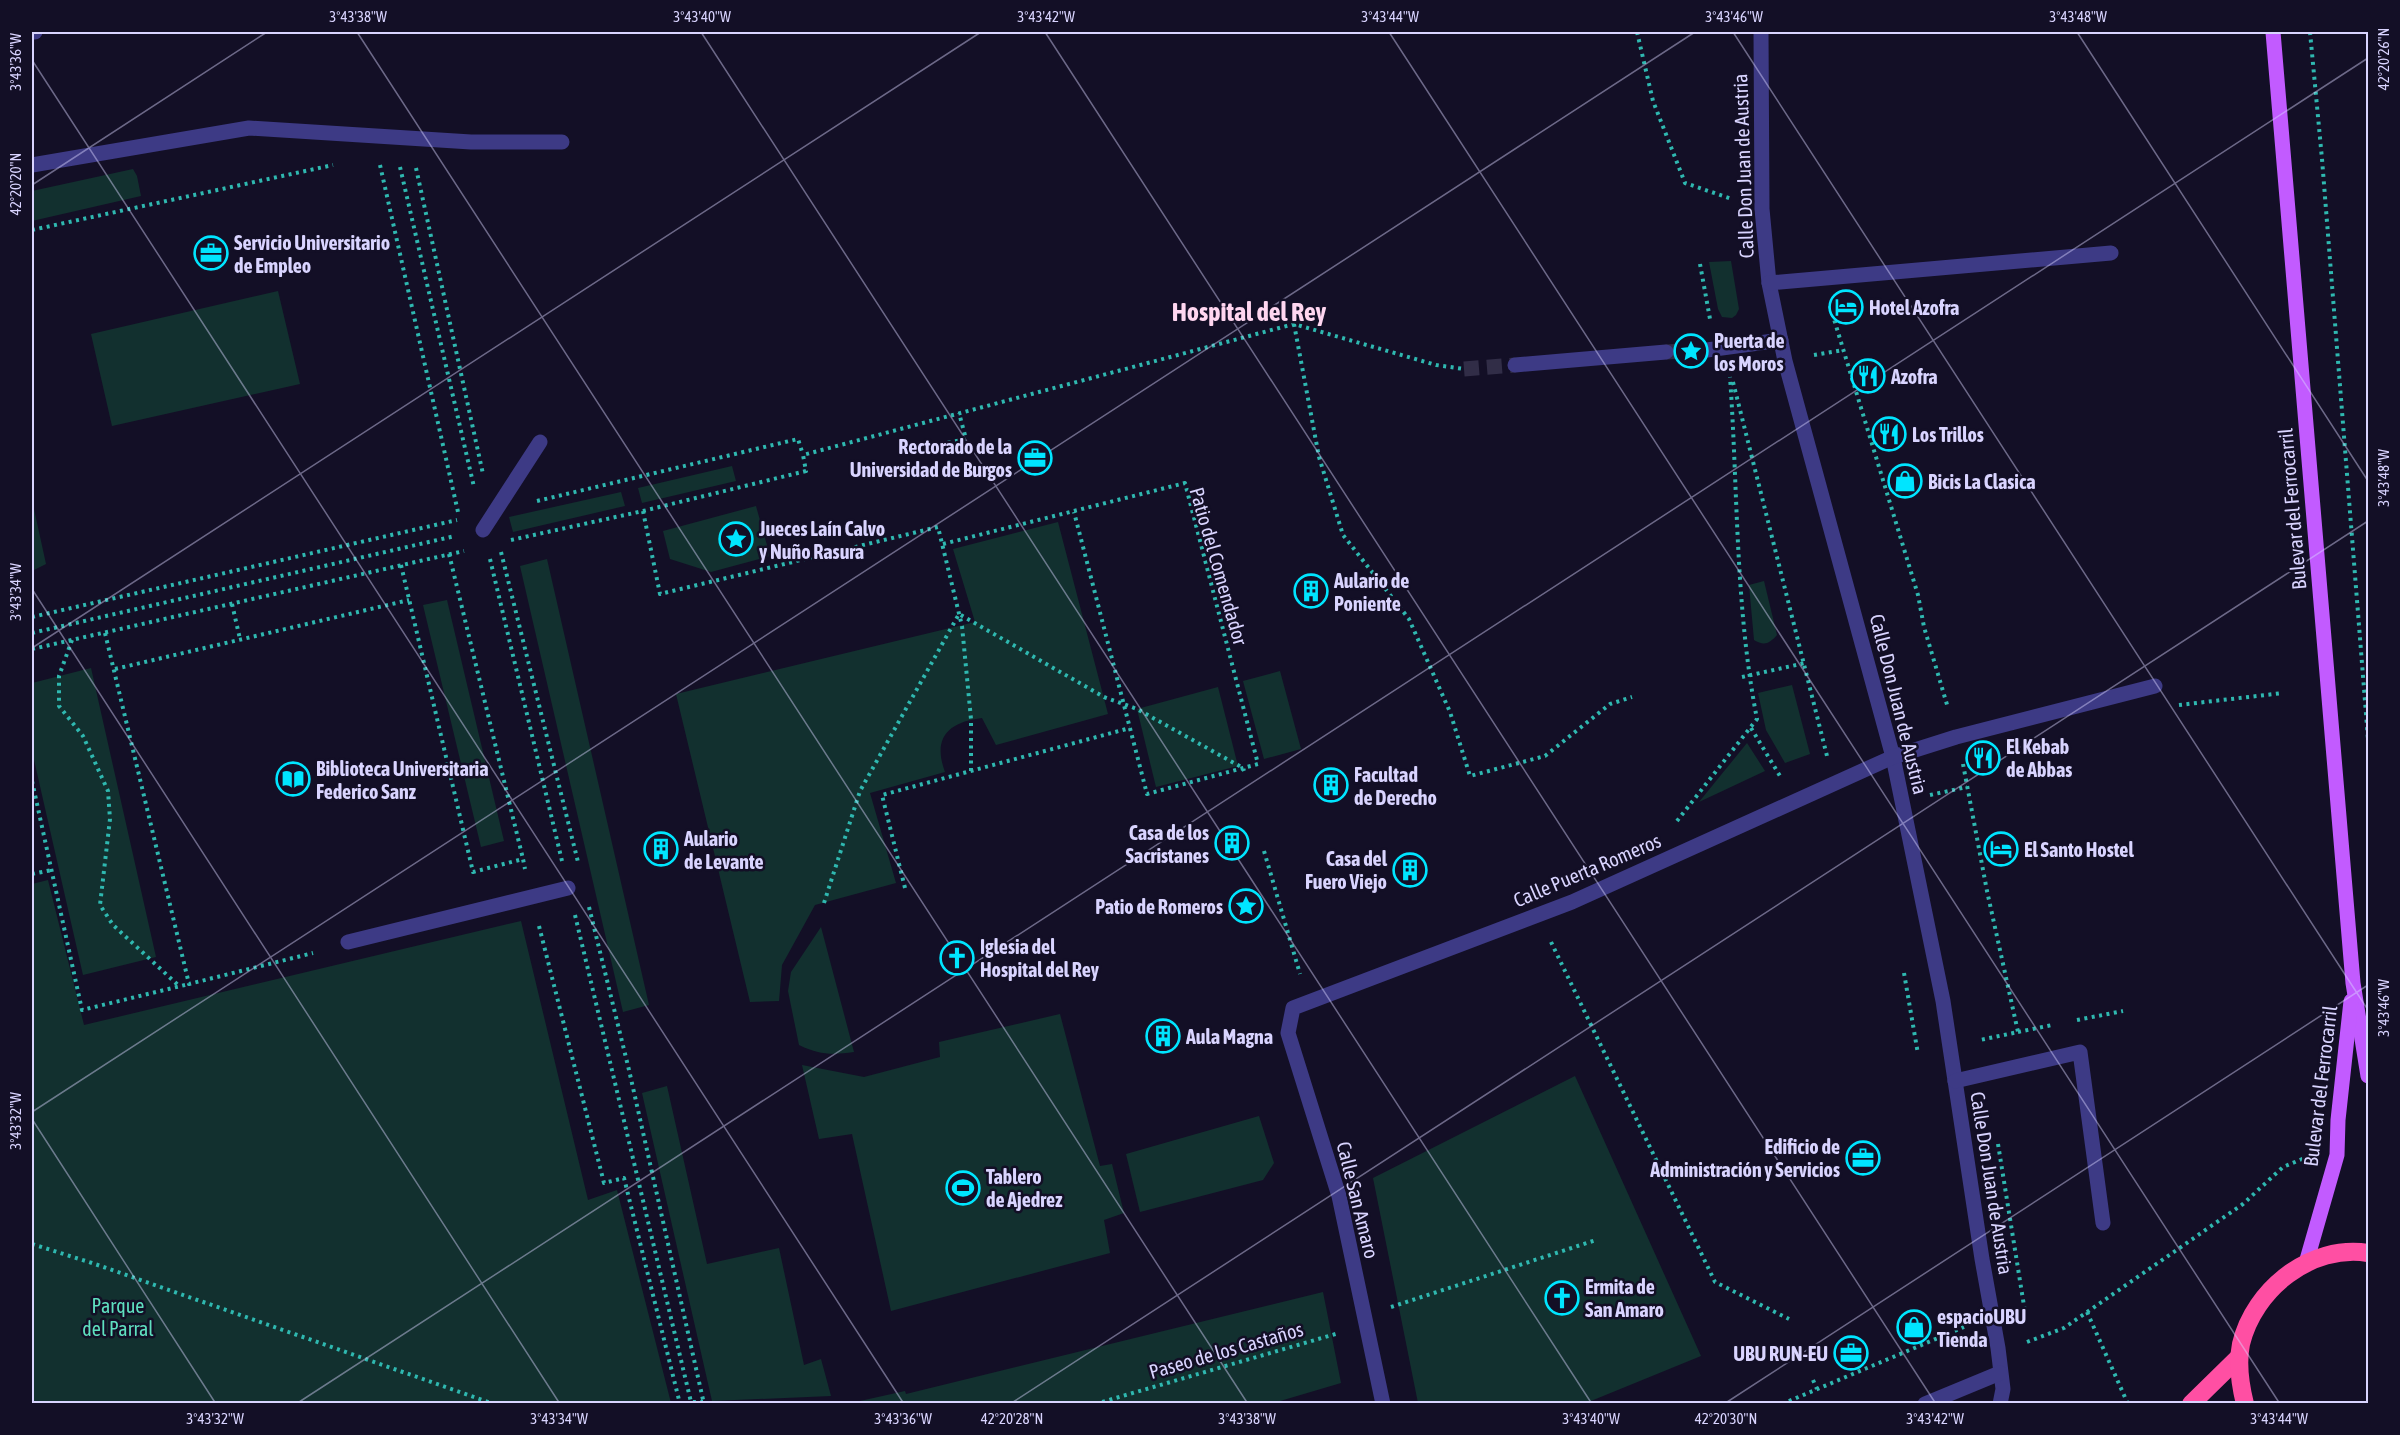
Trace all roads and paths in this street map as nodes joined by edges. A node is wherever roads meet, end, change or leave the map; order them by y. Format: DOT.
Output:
graph roads {
  1 [pos="1637,32"];
  2 [pos="1761,32"];
  3 [pos="2274,32"];
  4 [pos="2310,32"];
  5 [pos="562,142"];
  6 [pos="395,144"];
  7 [pos="344,162"];
  8 [pos="32,165"];
  9 [pos="1762,209"];
  10 [pos="32,230"];
  11 [pos="2111,253"];
  12 [pos="1700,264"];
  13 [pos="1821,278"];
  14 [pos="1769,283"];
  15 [pos="1294,324"];
  16 [pos="1781,340"];
  17 [pos="1714,349"];
  18 [pos="1666,352"];
  19 [pos="1515,365"];
  20 [pos="1464,369"];
  21 [pos="959,413"];
  22 [pos="540,442"];
  23 [pos="911,450"];
  24 [pos="803,455"];
  25 [pos="643,511"];
  26 [pos="1074,512"];
  27 [pos="494,513"];
  28 [pos="483,530"];
  29 [pos="499,543"];
  30 [pos="943,544"];
  31 [pos="487,546"];
  32 [pos="449,554"];
  33 [pos="401,565"];
  34 [pos="409,600"];
  35 [pos="232,603"];
  36 [pos="959,614"];
  37 [pos="32,617"];
  38 [pos="32,633"];
  39 [pos="105,633"];
  40 [pos="240,639"];
  41 [pos="72,640"];
  42 [pos="32,649"];
  43 [pos="1805,663"];
  44 [pos="115,669"];
  45 [pos="1749,676"];
  46 [pos="1742,677"];
  47 [pos="2155,686"];
  48 [pos="2283,693"];
  49 [pos="1632,697"];
  50 [pos="1124,703"];
  51 [pos="1130,728"];
  52 [pos="1751,728"];
  53 [pos="1956,736"];
  54 [pos="2368,739"];
  55 [pos="1893,757"];
  56 [pos="1244,770"];
  57 [pos="971,771"];
  58 [pos="32,782"];
  59 [pos="1833,783"];
  60 [pos="1794,800"];
  61 [pos="1673,827"];
  62 [pos="1264,851"];
  63 [pos="523,860"];
  64 [pos="578,864"];
  65 [pos="52,870"];
  66 [pos="32,874"];
  67 [pos="568,888"];
  68 [pos="905,888"];
  69 [pos="532,897"];
  70 [pos="587,898"];
  71 [pos="824,903"];
  72 [pos="1538,915"];
  73 [pos="348,942"];
  74 [pos="313,952"];
  75 [pos="2353,983"];
  76 [pos="189,984"];
  77 [pos="179,986"];
  78 [pos="1309,1004"];
  79 [pos="1293,1008"];
  80 [pos="1986,1074"];
  81 [pos="2368,1076"];
  82 [pos="1955,1081"];
  83 [pos="1997,1142"];
  84 [pos="2337,1155"];
  85 [pos="2103,1223"];
  86 [pos="1596,1240"];
  87 [pos="32,1244"];
  88 [pos="2368,1253"];
  89 [pos="2306,1263"];
  90 [pos="2025,1312"];
  91 [pos="1789,1319"];
  92 [pos="1365,1320"];
  93 [pos="1965,1326"];
  94 [pos="2239,1357"];
  95 [pos="2001,1373"];
  96 [pos="1813,1380"];
  97 [pos="1817,1389"];
  98 [pos="2001,1396"];
  99 [pos="704,1402"];
  100 [pos="494,1404"];
  101 [pos="680,1404"];
  102 [pos="1095,1404"];
  103 [pos="1383,1404"];
  104 [pos="1782,1404"];
  105 [pos="1925,1404"];
  106 [pos="2012,1404"];
  107 [pos="2128,1404"];
  108 [pos="2191,1404"];
  109 [pos="2245,1404"];
  1 -- 9 [label="path"];
  2 -- 9 [label="street, Calle Don Juan de Austria"];
  3 -- 75 [label="main road, Bulevar del Ferrocarril"];
  4 -- 54 [label="path"];
  5 -- 6 [label="street"];
  6 -- 8 [label="street"];
  6 -- 27 [label="path"];
  6 -- 28 [label="path"];
  6 -- 37 [label="path"];
  7 -- 10 [label="path"];
  9 -- 14 [label="street, Calle Don Juan de Austria"];
  11 -- 13 [label="street"];
  12 -- 17 [label="path"];
  13 -- 14 [label="street"];
  13 -- 53 [label="path"];
  14 -- 16 [label="street, Calle Don Juan de Austria"];
  15 -- 20 [label="path"];
  15 -- 21 [label="path"];
  15 -- 49 [label="path"];
  16 -- 17 [label="street"];
  16 -- 55 [label="street, Calle Don Juan de Austria"];
  18 -- 19 [label="street"];
  21 -- 23 [label="path"];
  21 -- 24 [label="path"];
  22 -- 27 [label="street"];
  24 -- 25 [label="path"];
  24 -- 27 [label="path"];
  25 -- 29 [label="path"];
  25 -- 30 [label="path"];
  26 -- 30 [label="path"];
  26 -- 50 [label="path"];
  26 -- 56 [label="path, Patio del Comendador"];
  27 -- 28 [label="street"];
  27 -- 29 [label="path"];
  28 -- 31 [label="path"];
  28 -- 38 [label="path"];
  29 -- 64 [label="path"];
  30 -- 36 [label="path"];
  31 -- 32 [label="path"];
  31 -- 67 [label="path"];
  32 -- 33 [label="path"];
  32 -- 63 [label="path"];
  33 -- 34 [label="path"];
  33 -- 35 [label="path"];
  34 -- 40 [label="path"];
  34 -- 63 [label="path"];
  35 -- 39 [label="path"];
  35 -- 40 [label="path"];
  36 -- 50 [label="path"];
  36 -- 57 [label="path"];
  36 -- 71 [label="path"];
  39 -- 41 [label="path"];
  39 -- 44 [label="path"];
  40 -- 44 [label="path"];
  41 -- 42 [label="path"];
  41 -- 77 [label="path"];
  43 -- 45 [label="path"];
  43 -- 45 [label="path"];
  43 -- 59 [label="path"];
  44 -- 76 [label="path"];
  45 -- 46 [label="path"];
  45 -- 52 [label="path"];
  47 -- 48 [label="path"];
  47 -- 53 [label="street, Calle Puerta Romeros"];
  50 -- 51 [label="path"];
  50 -- 56 [label="path"];
  51 -- 56 [label="path"];
  51 -- 57 [label="path"];
  52 -- 60 [label="path"];
  52 -- 61 [label="path"];
  53 -- 55 [label="street, Calle Puerta Romeros"];
  53 -- 80 [label="path"];
  55 -- 59 [label="street, Calle Puerta Romeros"];
  55 -- 82 [label="street, Calle Don Juan de Austria"];
  57 -- 68 [label="path"];
  58 -- 65 [label="path"];
  59 -- 60 [label="street, Calle Puerta Romeros"];
  60 -- 72 [label="street, Calle Puerta Romeros"];
  62 -- 78 [label="path"];
  63 -- 69 [label="path"];
  65 -- 66 [label="path"];
  65 -- 77 [label="path"];
  67 -- 69 [label="street"];
  67 -- 99 [label="path"];
  69 -- 73 [label="street"];
  69 -- 101 [label="path"];
  70 -- 99 [label="path"];
  72 -- 78 [label="street, Calle Puerta Romeros"];
  72 -- 91 [label="path"];
  74 -- 76 [label="path"];
  75 -- 81 [label="main road, Bulevar del Ferrocarril"];
  75 -- 84 [label="main road, Bulevar del Ferrocarril"];
  76 -- 77 [label="path"];
  78 -- 79 [label="street, Calle Puerta Romeros"];
  79 -- 92 [label="street, Calle San Amaro"];
  80 -- 82 [label="street"];
  80 -- 85 [label="street"];
  82 -- 95 [label="street, Calle Don Juan de Austria"];
  83 -- 90 [label="path"];
  84 -- 89 [label="main road, Bulevar del Ferrocarril"];
  84 -- 107 [label="path"];
  86 -- 92 [label="path, Paseo de los Castaños"];
  87 -- 100 [label="path"];
  88 -- 89 [label="highway"];
  89 -- 94 [label="highway"];
  92 -- 102 [label="path, Paseo de los Castaños"];
  92 -- 103 [label="street, Calle San Amaro"];
  93 -- 97 [label="path"];
  94 -- 108 [label="highway"];
  94 -- 109 [label="highway"];
  95 -- 98 [label="street, Calle Don Juan de Austria"];
  95 -- 105 [label="street"];
  96 -- 97 [label="path"];
  97 -- 104 [label="path"];
  98 -- 106 [label="street, Calle Don Juan de Austria"];
}
